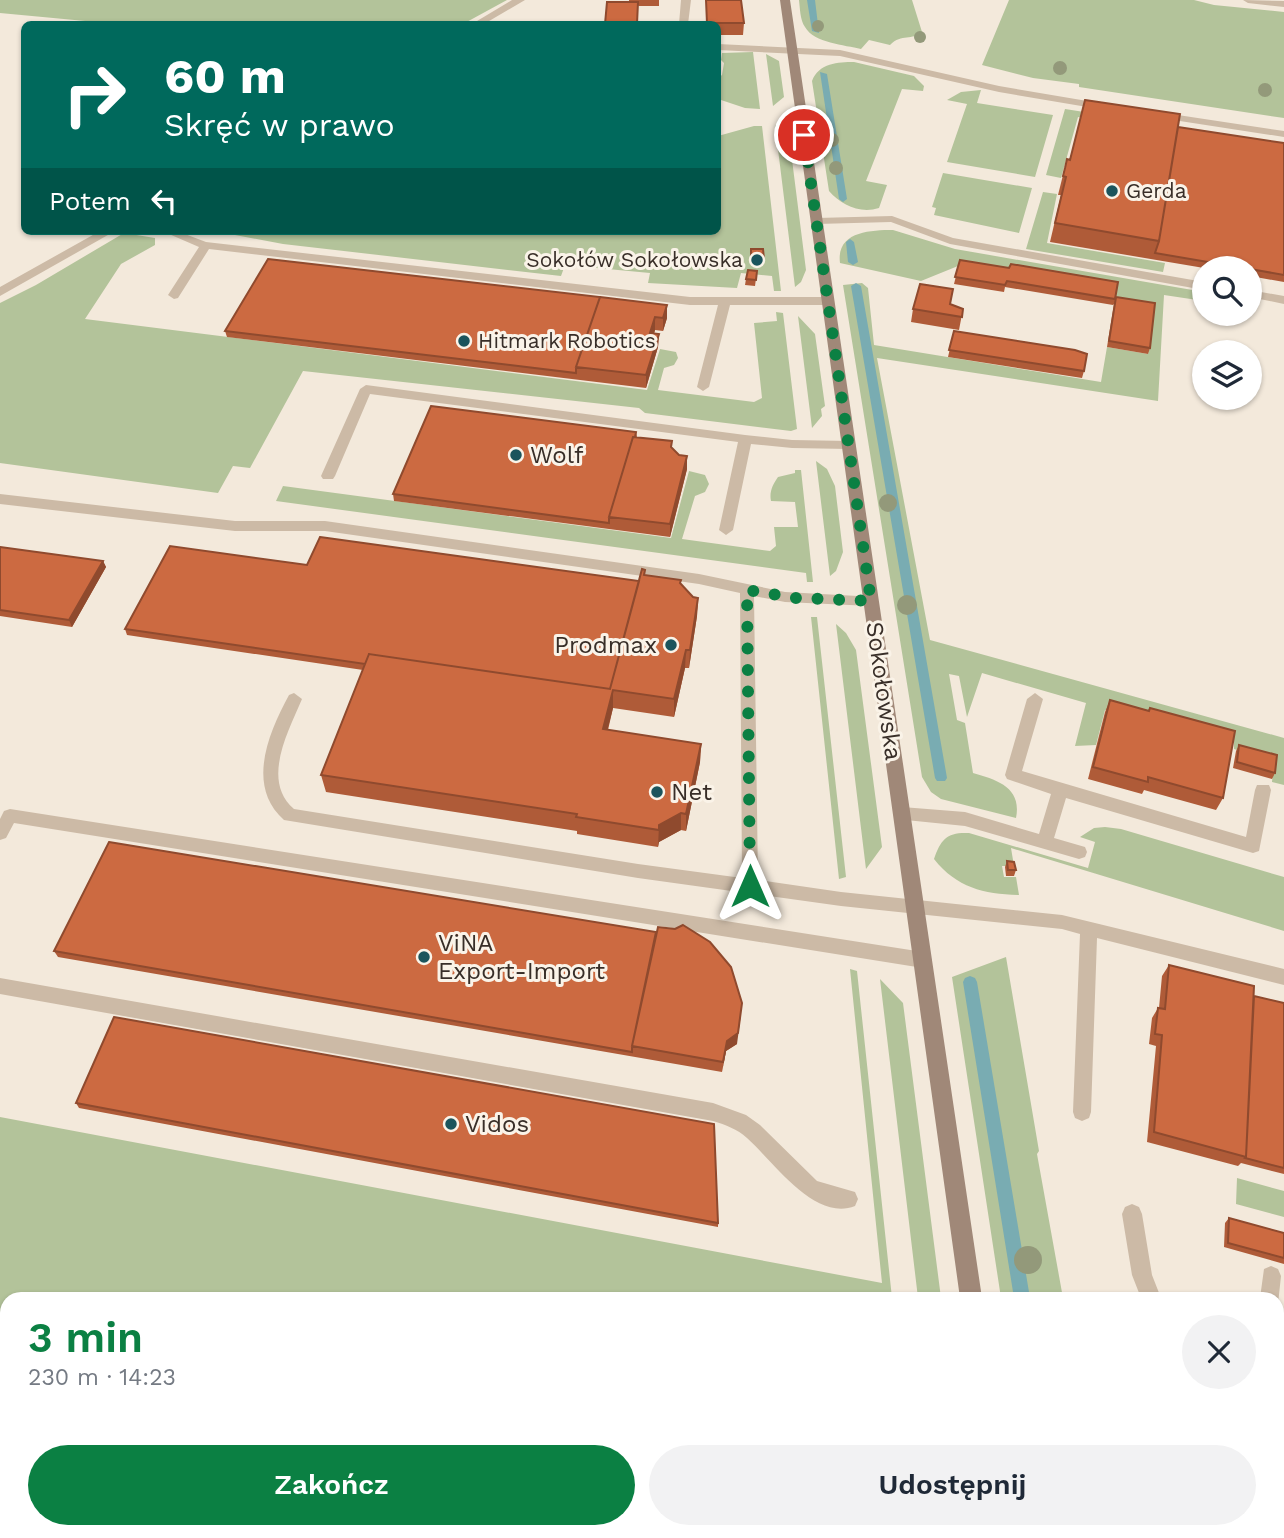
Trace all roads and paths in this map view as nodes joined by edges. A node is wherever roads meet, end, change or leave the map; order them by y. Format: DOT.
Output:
graph roads {
  1 [pos="520,0"];
  2 [pos="686,0"];
  3 [pos="785,0"];
  4 [pos="1248,0"];
  5 [pos="1284,4"];
  6 [pos="488,21"];
  7 [pos="684,21"];
  8 [pos="721,39"];
  9 [pos="791,44"];
  10 [pos="721,47"];
  11 [pos="1111,108"];
  12 [pos="1151,114"];
  13 [pos="1284,134"];
  14 [pos="817,221"];
  15 [pos="102,235"];
  16 [pos="177,235"];
  17 [pos="206,245"];
  18 [pos="1192,284"];
  19 [pos="0,292"];
  20 [pos="174,295"];
  21 [pos="1262,296"];
  22 [pos="1284,300"];
  23 [pos="828,301"];
  24 [pos="725,302"];
  25 [pos="703,387"];
  26 [pos="745,439"];
  27 [pos="849,445"];
  28 [pos="328,476"];
  29 [pos="0,499"];
  30 [pos="726,530"];
  31 [pos="747,590"];
  32 [pos="871,601"];
  33 [pos="294,699"];
  34 [pos="1035,699"];
  35 [pos="1060,790"];
  36 [pos="1264,790"];
  37 [pos="902,814"];
  38 [pos="0,833"];
  39 [pos="1045,841"];
  40 [pos="1079,852"];
  41 [pos="750,886"];
  42 [pos="916,907"];
  43 [pos="1089,928"];
  44 [pos="923,960"];
  45 [pos="1284,977"];
  46 [pos="0,986"];
  47 [pos="1082,1112"];
  48 [pos="848,1199"];
  49 [pos="1132,1214"];
  50 [pos="1271,1276"];
  51 [pos="970,1292"];
  52 [pos="1149,1292"];
  53 [pos="1270,1292"];
  1 -- 6 [label="street"];
  2 -- 7 [label="lane"];
  3 -- 9 [label="street, Sokołowska"];
  4 -- 5 [label="street"];
  8 -- 9 [label="lane"];
  9 -- 10 [label="lane"];
  9 -- 11 [label="lane"];
  9 -- 14 [label="street, Sokołowska"];
  12 -- 13 [label="lane"];
  14 -- 18 [label="lane"];
  14 -- 23 [label="street, Sokołowska"];
  15 -- 19 [label="street"];
  16 -- 17 [label="lane"];
  17 -- 20 [label="lane"];
  17 -- 24 [label="lane"];
  21 -- 22 [label="lane"];
  23 -- 24 [label="lane"];
  23 -- 27 [label="street, Sokołowska"];
  24 -- 25 [label="lane"];
  26 -- 27 [label="lane"];
  26 -- 28 [label="lane"];
  26 -- 30 [label="lane"];
  27 -- 32 [label="street, Sokołowska"];
  29 -- 31 [label="lane"];
  31 -- 32 [label="lane"];
  31 -- 41 [label="lane"];
  32 -- 37 [label="street, Sokołowska"];
  33 -- 41 [label="lane"];
  34 -- 35 [label="lane"];
  35 -- 36 [label="lane"];
  35 -- 39 [label="lane"];
  37 -- 39 [label="lane"];
  37 -- 42 [label="street, Sokołowska"];
  38 -- 44 [label="lane"];
  39 -- 40 [label="lane"];
  41 -- 42 [label="lane"];
  42 -- 43 [label="lane"];
  42 -- 44 [label="street, Sokołowska"];
  43 -- 45 [label="lane"];
  43 -- 47 [label="lane"];
  44 -- 51 [label="street, Sokołowska"];
  46 -- 48 [label="lane"];
  49 -- 52 [label="lane"];
  50 -- 53 [label="lane"];
}
